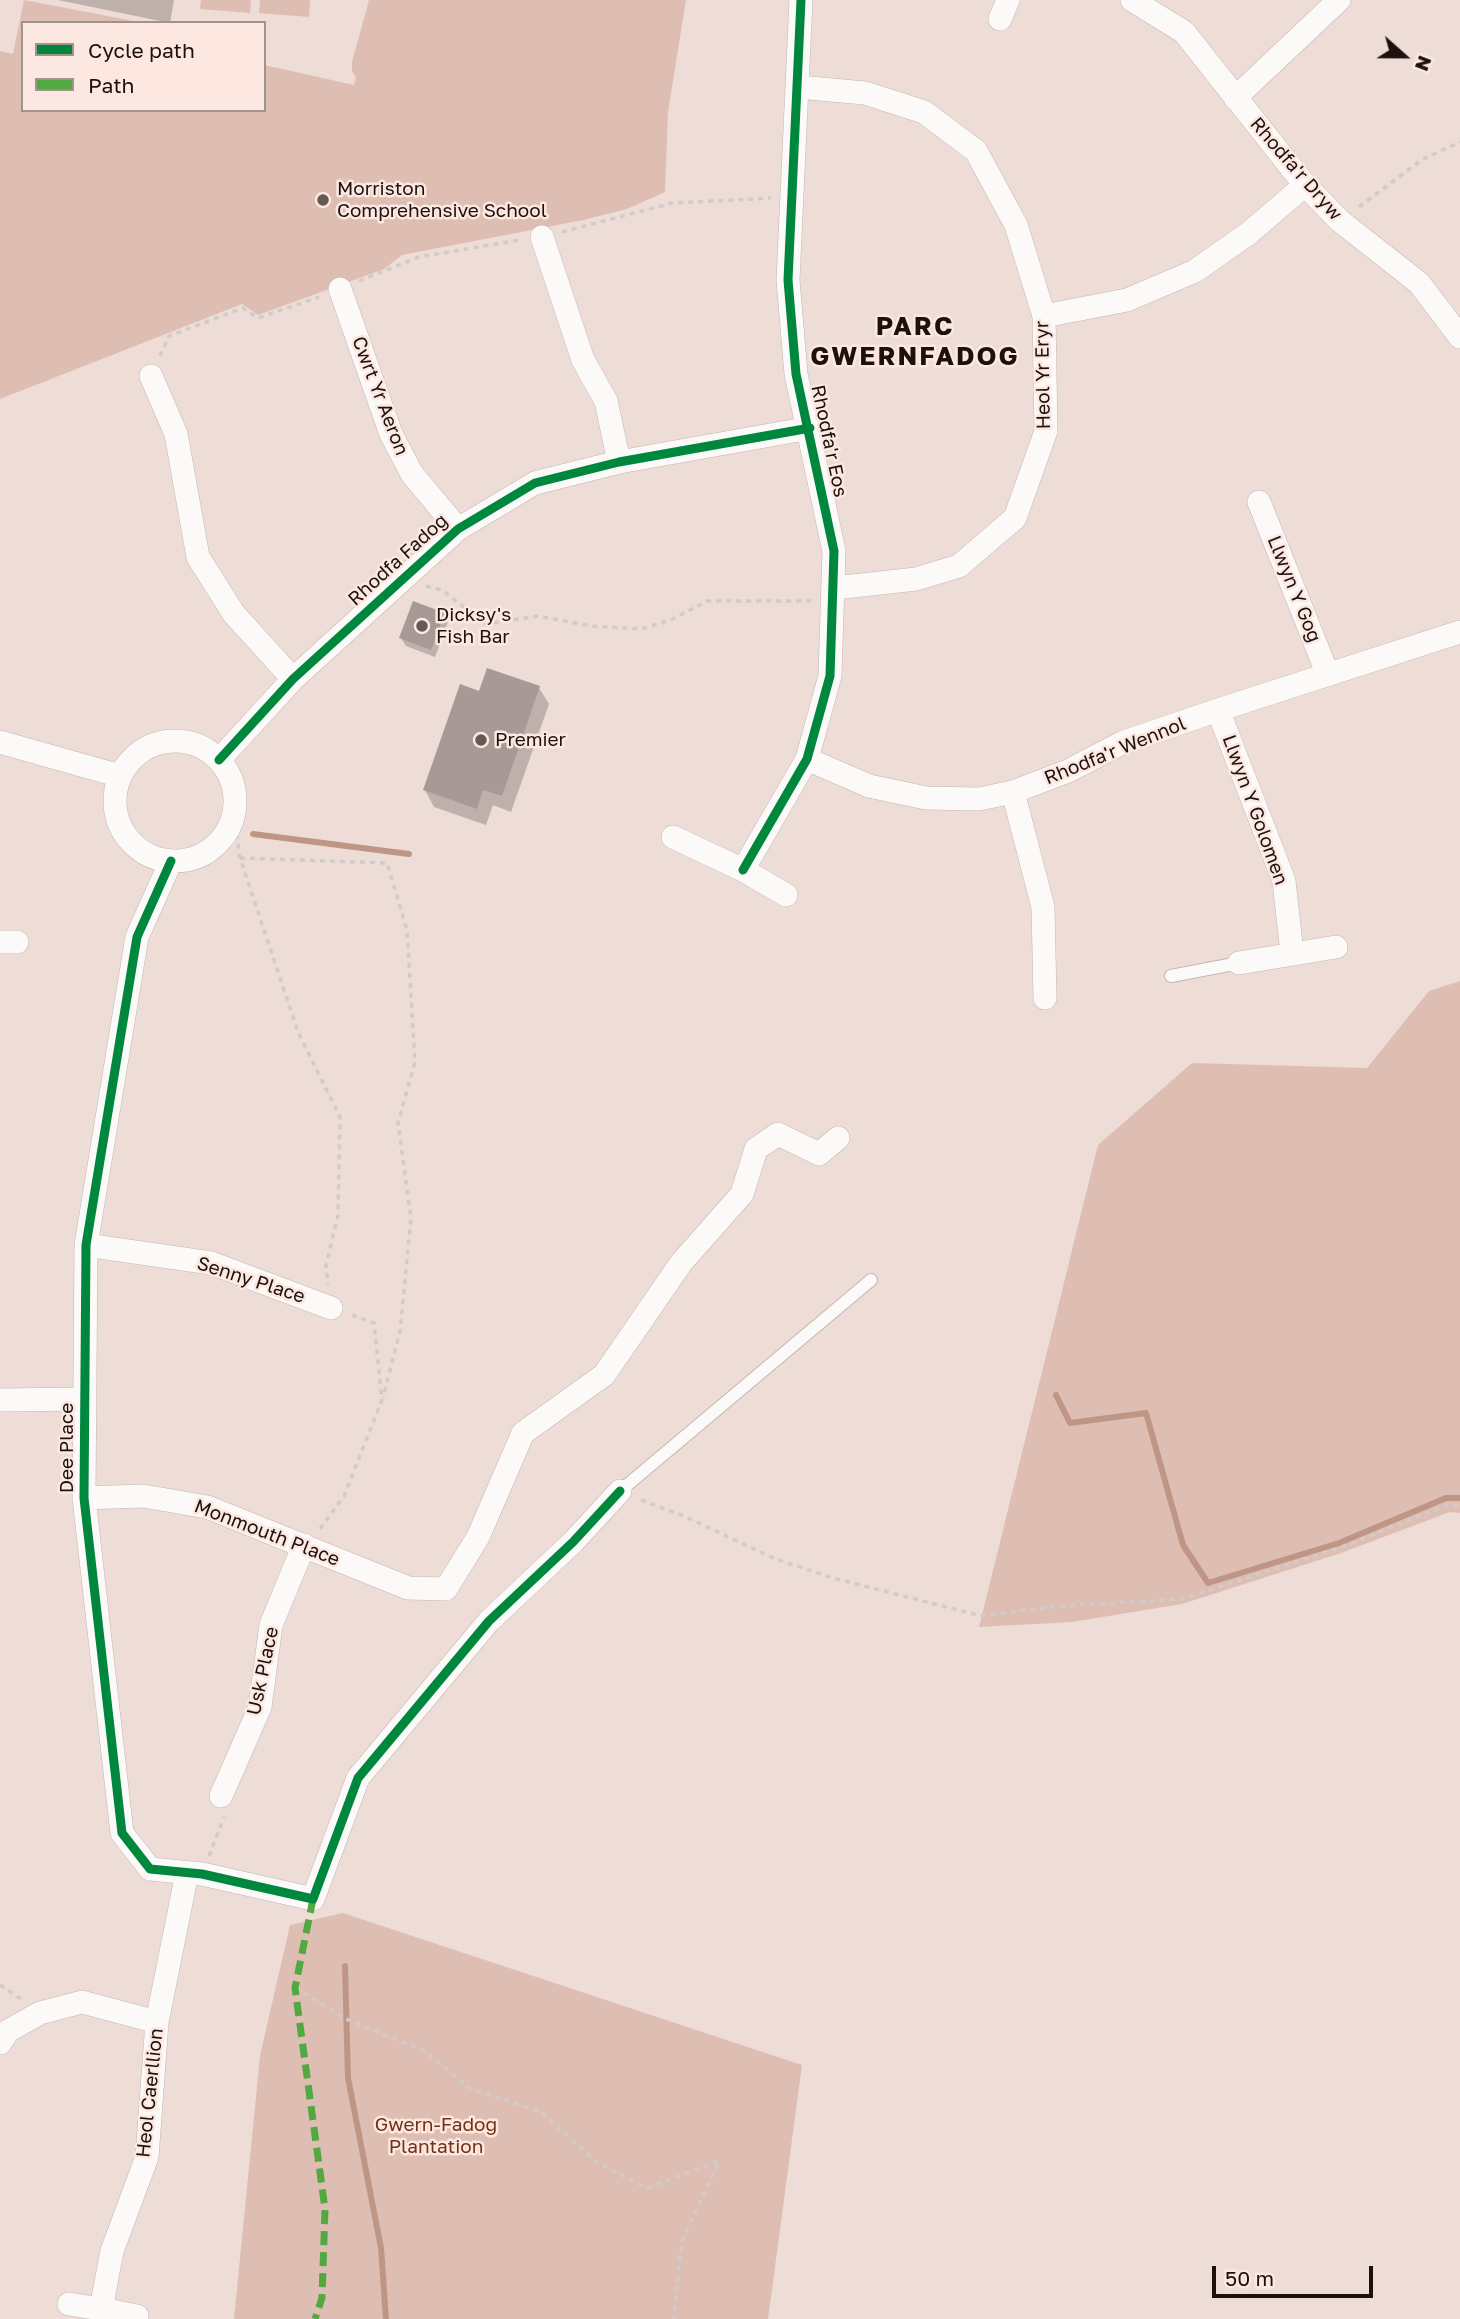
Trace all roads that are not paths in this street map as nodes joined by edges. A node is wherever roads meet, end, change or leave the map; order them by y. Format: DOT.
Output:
graph roads {
  1 [pos="801,0"];
  2 [pos="1132,0"];
  3 [pos="1339,0"];
  4 [pos="798,87"];
  5 [pos="1235,97"];
  6 [pos="1305,185"];
  7 [pos="542,237"];
  8 [pos="340,289"];
  9 [pos="1044,316"];
  10 [pos="1460,337"];
  11 [pos="151,376"];
  12 [pos="810,428"];
  13 [pos="619,462"];
  14 [pos="1259,502"];
  15 [pos="458,529"];
  16 [pos="834,594"];
  17 [pos="1460,632"];
  18 [pos="1328,675"];
  19 [pos="293,679"];
  20 [pos="1218,710"];
  21 [pos="0,742"];
  22 [pos="807,759"];
  23 [pos="219,760"];
  24 [pos="120,776"];
  25 [pos="1013,792"];
  26 [pos="673,837"];
  27 [pos="171,861"];
  28 [pos="743,870"];
  29 [pos="786,895"];
  30 [pos="1336,947"];
  31 [pos="1292,953"];
  32 [pos="1239,963"];
  33 [pos="1171,976"];
  34 [pos="1045,998"];
  35 [pos="838,1138"];
  36 [pos="86,1245"];
  37 [pos="871,1280"];
  38 [pos="331,1308"];
  39 [pos="85,1399"];
  40 [pos="0,1400"];
  41 [pos="620,1490"];
  42 [pos="85,1498"];
  43 [pos="304,1545"];
  44 [pos="220,1796"];
  45 [pos="195,1873"];
  46 [pos="157,2022"];
  47 [pos="0,2043"];
  48 [pos="69,2304"];
  49 [pos="102,2309"];
  50 [pos="137,2316"];
  1 -- 4 [label="street, Rhodfa'r Eos"];
  2 -- 5 [label="street, Rhodfa'r Dryw"];
  3 -- 5 [label="street"];
  4 -- 9 [label="street, Heol Yr Eryr"];
  4 -- 12 [label="street, Rhodfa'r Eos"];
  5 -- 6 [label="street, Rhodfa'r Dryw"];
  6 -- 9 [label="street"];
  6 -- 10 [label="street, Rhodfa'r Dryw"];
  7 -- 13 [label="street"];
  8 -- 15 [label="street, Cwrt Yr Aeron"];
  9 -- 16 [label="street, Heol Yr Eryr"];
  11 -- 19 [label="street"];
  12 -- 13 [label="street, Rhodfa Fadog"];
  12 -- 16 [label="street, Rhodfa'r Eos"];
  13 -- 15 [label="street, Rhodfa Fadog"];
  14 -- 18 [label="street, Llwyn Y Gog"];
  15 -- 19 [label="street, Rhodfa Fadog"];
  16 -- 22 [label="street, Rhodfa'r Eos"];
  17 -- 18 [label="street, Rhodfa'r Wennol"];
  18 -- 20 [label="street, Rhodfa'r Wennol"];
  19 -- 23 [label="street, Rhodfa Fadog"];
  20 -- 25 [label="street, Rhodfa'r Wennol"];
  20 -- 31 [label="street, Llwyn Y Golomen"];
  21 -- 24 [label="street"];
  22 -- 25 [label="street, Rhodfa'r Wennol"];
  22 -- 28 [label="street, Rhodfa'r Eos"];
  23 -- 24 [label="street"];
  23 -- 27 [label="street"];
  24 -- 27 [label="street"];
  25 -- 34 [label="street"];
  26 -- 28 [label="street"];
  27 -- 36 [label="street, Dee Place"];
  28 -- 29 [label="street"];
  30 -- 31 [label="street"];
  31 -- 32 [label="street"];
  32 -- 33 [label="lane"];
  35 -- 43 [label="street, Monmouth Place"];
  36 -- 38 [label="street, Senny Place"];
  36 -- 39 [label="street, Dee Place"];
  37 -- 41 [label="lane"];
  39 -- 40 [label="street"];
  39 -- 42 [label="street, Dee Place"];
  41 -- 45 [label="street, Dee Place"];
  42 -- 43 [label="street, Monmouth Place"];
  42 -- 45 [label="street, Dee Place"];
  43 -- 44 [label="street, Usk Place"];
  45 -- 46 [label="street, Heol Caerllion"];
  46 -- 47 [label="street"];
  46 -- 49 [label="street, Heol Caerllion"];
  48 -- 49 [label="street"];
  49 -- 50 [label="street"];
}
